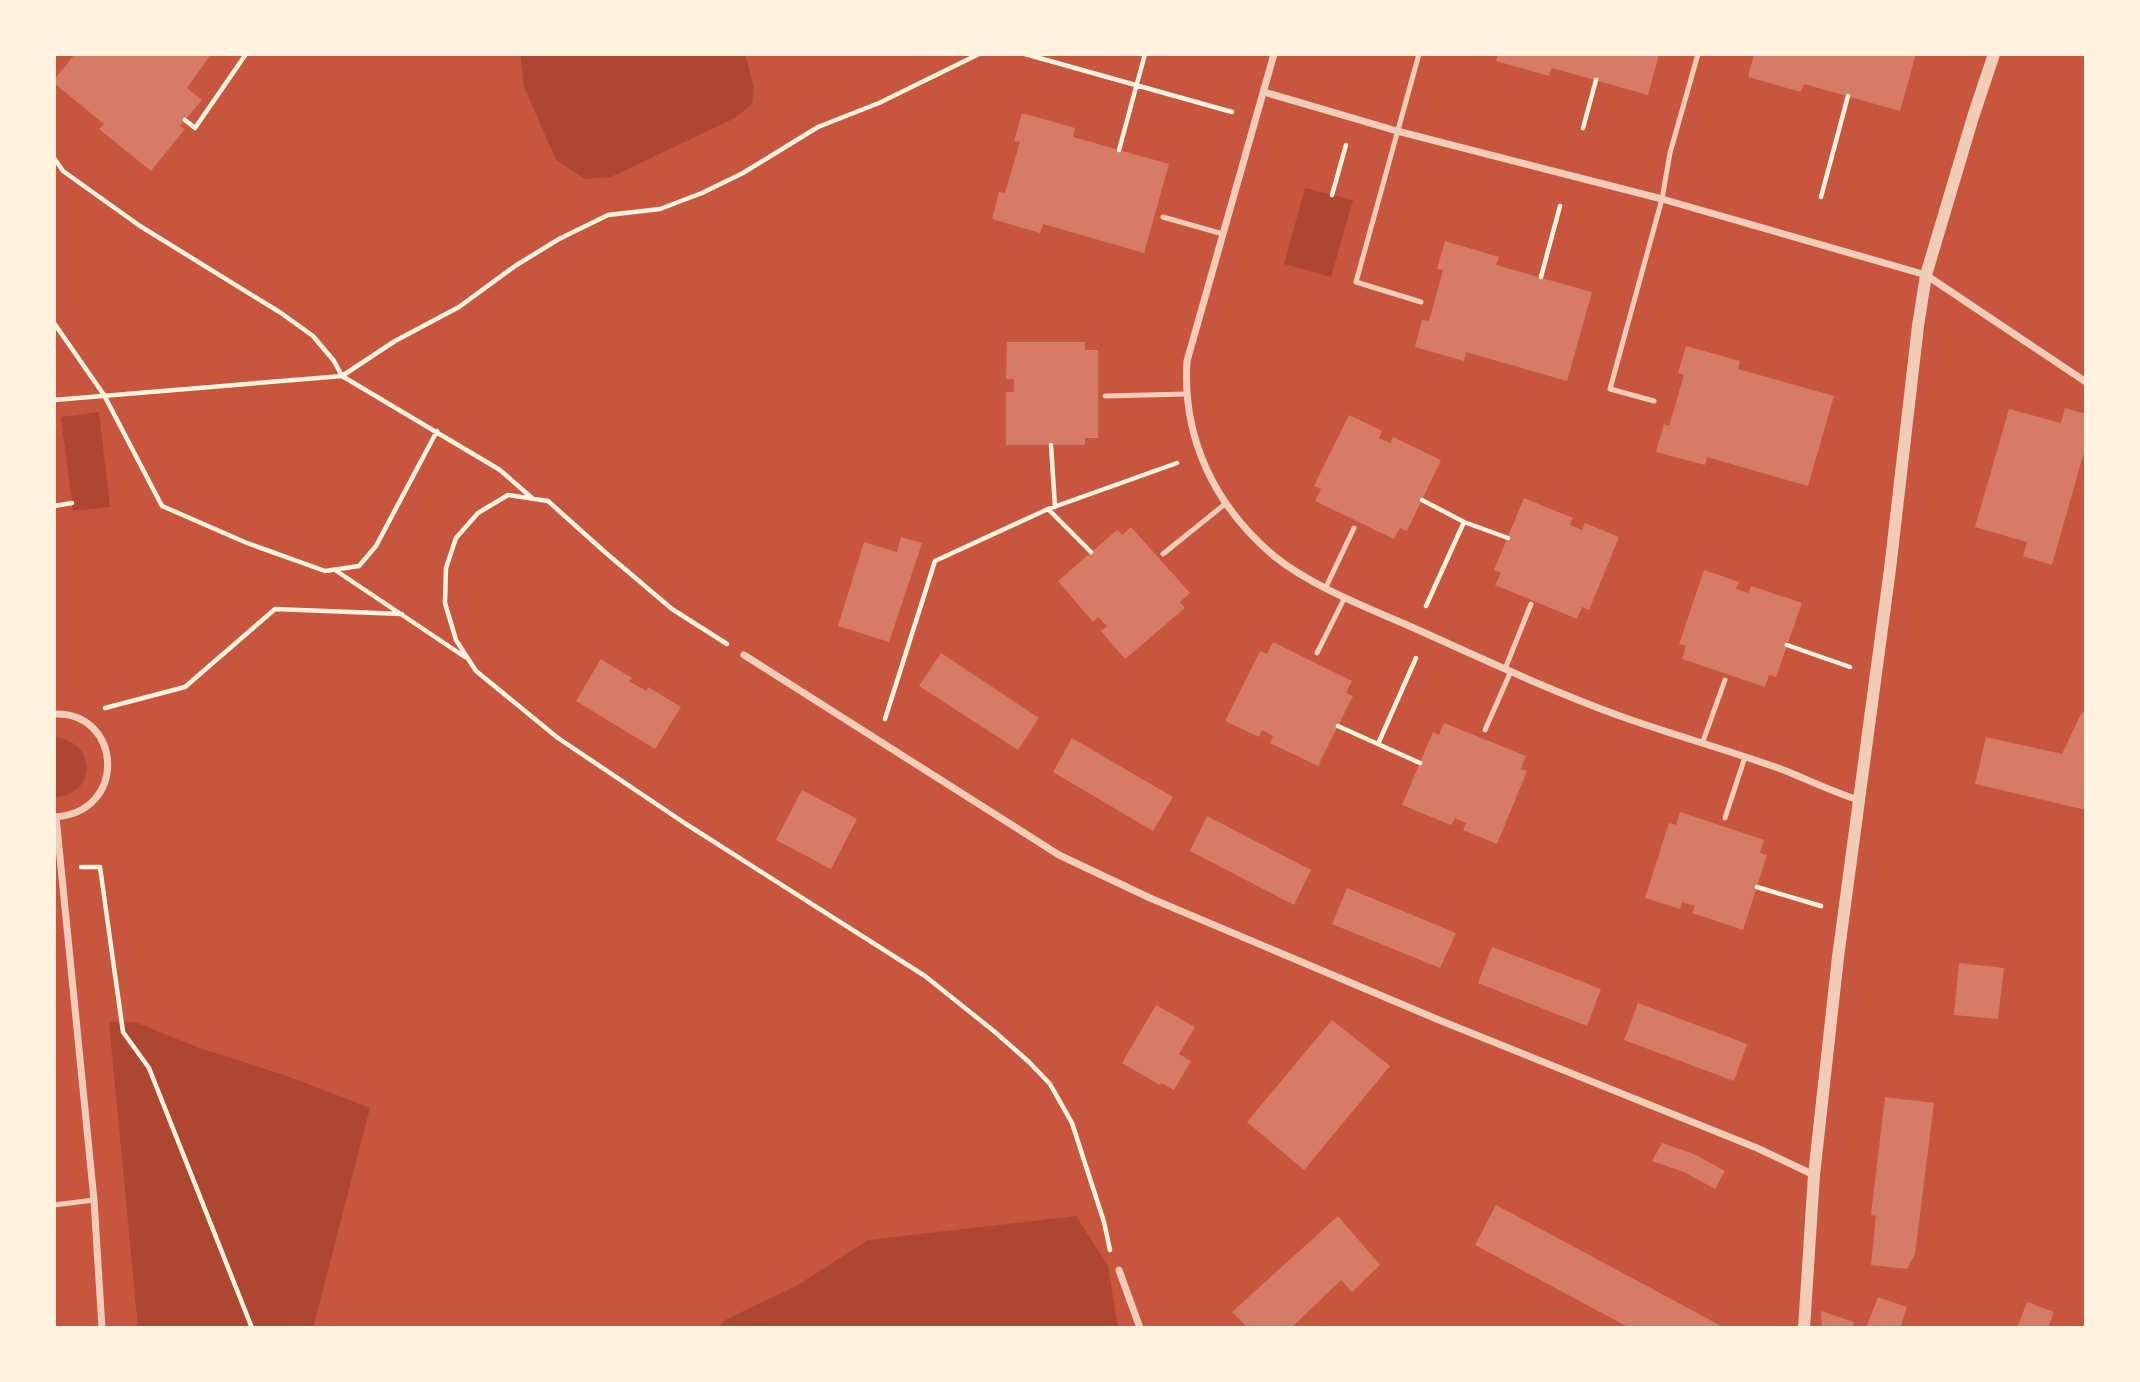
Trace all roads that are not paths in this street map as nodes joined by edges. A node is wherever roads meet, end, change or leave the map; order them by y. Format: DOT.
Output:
graph roads {
  1 [pos="1275,54"];
  2 [pos="1419,54"];
  3 [pos="1698,54"];
  4 [pos="1994,54"];
  5 [pos="1264,92"];
  6 [pos="1396,131"];
  7 [pos="1662,200"];
  8 [pos="1163,217"];
  9 [pos="1223,234"];
  10 [pos="1926,275"];
  11 [pos="1421,302"];
  12 [pos="2086,382"];
  13 [pos="1186,394"];
  14 [pos="1104,396"];
  15 [pos="1654,401"];
  16 [pos="1225,504"];
  17 [pos="1354,528"];
  18 [pos="1163,555"];
  19 [pos="1326,587"];
  20 [pos="1345,597"];
  21 [pos="1531,604"];
  22 [pos="1317,653"];
  23 [pos="744,655"];
  24 [pos="1508,670"];
  25 [pos="1725,680"];
  26 [pos="54,713"];
  27 [pos="1485,730"];
  28 [pos="1702,744"];
  29 [pos="1745,757"];
  30 [pos="1859,800"];
  31 [pos="55,817"];
  32 [pos="1724,818"];
  33 [pos="1814,1175"];
  34 [pos="94,1200"];
  35 [pos="54,1205"];
  36 [pos="1119,1270"];
  37 [pos="102,1328"];
  38 [pos="1140,1328"];
  39 [pos="1804,1328"];
  1 -- 5 [label="street"];
  2 -- 6 [label="lane"];
  3 -- 7 [label="lane"];
  4 -- 10 [label="street"];
  5 -- 6 [label="street"];
  5 -- 9 [label="street"];
  6 -- 7 [label="street"];
  6 -- 11 [label="lane"];
  7 -- 10 [label="street"];
  7 -- 15 [label="lane"];
  8 -- 9 [label="lane"];
  9 -- 13 [label="street"];
  10 -- 12 [label="street"];
  10 -- 30 [label="street"];
  13 -- 14 [label="lane"];
  13 -- 16 [label="street"];
  16 -- 18 [label="lane"];
  16 -- 19 [label="street"];
  17 -- 19 [label="lane"];
  19 -- 20 [label="street"];
  20 -- 22 [label="lane"];
  20 -- 24 [label="street"];
  21 -- 24 [label="lane"];
  23 -- 33 [label="street"];
  24 -- 27 [label="lane"];
  24 -- 28 [label="street"];
  25 -- 28 [label="lane"];
  26 -- 31 [label="street"];
  28 -- 29 [label="street"];
  29 -- 30 [label="street"];
  29 -- 32 [label="lane"];
  30 -- 33 [label="street"];
  31 -- 34 [label="street"];
  33 -- 39 [label="street"];
  34 -- 35 [label="lane"];
  34 -- 37 [label="street"];
  36 -- 38 [label="street"];
}
